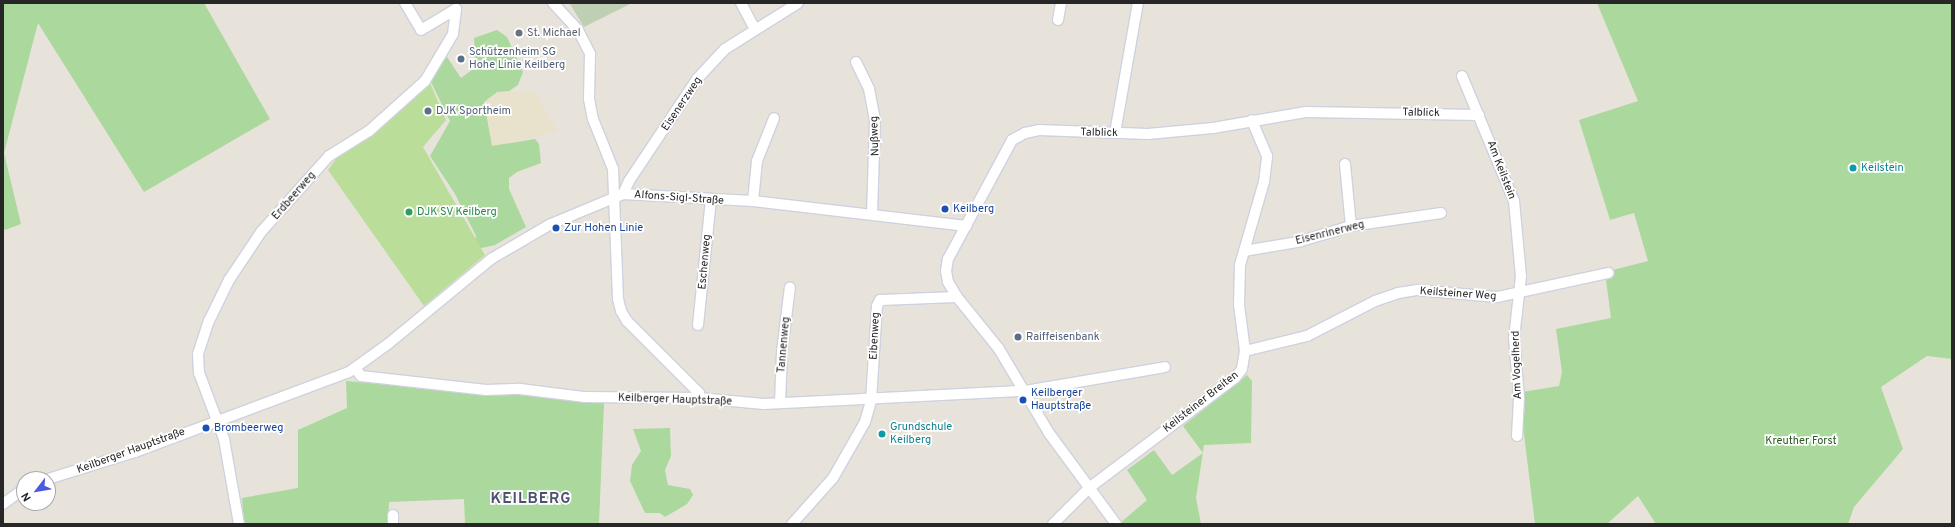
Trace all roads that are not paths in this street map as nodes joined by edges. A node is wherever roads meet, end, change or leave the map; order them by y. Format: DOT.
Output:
graph roads {
  1 [pos="405,3"];
  2 [pos="553,3"];
  3 [pos="741,3"];
  4 [pos="798,3"];
  5 [pos="1061,3"];
  6 [pos="1138,3"];
  7 [pos="1058,20"];
  8 [pos="755,29"];
  9 [pos="856,62"];
  10 [pos="1462,76"];
  11 [pos="1479,114"];
  12 [pos="774,118"];
  13 [pos="1252,120"];
  14 [pos="1115,133"];
  15 [pos="1345,164"];
  16 [pos="619,197"];
  17 [pos="710,200"];
  18 [pos="754,201"];
  19 [pos="1441,212"];
  20 [pos="872,214"];
  21 [pos="967,226"];
  22 [pos="1351,226"];
  23 [pos="1244,251"];
  24 [pos="1608,273"];
  25 [pos="790,287"];
  26 [pos="1519,294"];
  27 [pos="957,297"];
  28 [pos="698,324"];
  29 [pos="1245,352"];
  30 [pos="1165,366"];
  31 [pos="352,370"];
  32 [pos="1025,391"];
  33 [pos="699,398"];
  34 [pos="871,401"];
  35 [pos="780,403"];
  36 [pos="216,419"];
  37 [pos="1517,436"];
  38 [pos="56,477"];
  39 [pos="1089,488"];
  40 [pos="16,495"];
  41 [pos="3,504"];
  42 [pos="240,524"];
  43 [pos="792,524"];
  44 [pos="1053,524"];
  45 [pos="1116,524"];
  1 -- 36 [label="street, Erdbeerweg"];
  2 -- 16 [label="street"];
  3 -- 8 [label="street"];
  4 -- 8 [label="street, Eisenerzweg"];
  5 -- 7 [label="street"];
  6 -- 14 [label="street"];
  8 -- 16 [label="street, Eisenerzweg"];
  9 -- 20 [label="street, Nußweg"];
  10 -- 11 [label="street, Am Keilstein"];
  11 -- 13 [label="street, Talblick"];
  11 -- 26 [label="street, Am Keilstein"];
  12 -- 18 [label="street"];
  13 -- 14 [label="street, Talblick"];
  13 -- 23 [label="street, Keilsteiner Breiten"];
  14 -- 21 [label="street, Talblick"];
  15 -- 22 [label="street"];
  16 -- 17 [label="street, Alfons-Sigl-Straße"];
  16 -- 31 [label="street, Alfons-Sigl-Straße"];
  16 -- 33 [label="street"];
  17 -- 18 [label="street, Alfons-Sigl-Straße"];
  17 -- 28 [label="street, Eschenweg"];
  18 -- 20 [label="street, Alfons-Sigl-Straße"];
  19 -- 22 [label="street, Eisenrinerweg"];
  20 -- 21 [label="street, Alfons-Sigl-Straße"];
  21 -- 27 [label="street, Talblick"];
  22 -- 23 [label="street, Eisenrinerweg"];
  23 -- 29 [label="street, Keilsteiner Breiten"];
  24 -- 26 [label="street, Keilsteiner Weg"];
  25 -- 35 [label="street, Tannenweg"];
  26 -- 29 [label="street, Keilsteiner Weg"];
  26 -- 37 [label="street, Am Vogelherd"];
  27 -- 32 [label="street, Talblick"];
  27 -- 34 [label="street, Eibenweg"];
  29 -- 39 [label="street, Keilsteiner Breiten"];
  30 -- 32 [label="street"];
  31 -- 33 [label="street, Keilberger Hauptstraße"];
  31 -- 36 [label="street, Keilberger Hauptstraße"];
  32 -- 34 [label="street, Keilberger Hauptstraße"];
  32 -- 39 [label="street, Talblick"];
  33 -- 35 [label="street, Keilberger Hauptstraße"];
  34 -- 35 [label="street, Keilberger Hauptstraße"];
  34 -- 43 [label="street"];
  36 -- 38 [label="street, Keilberger Hauptstraße"];
  36 -- 42 [label="street"];
  39 -- 44 [label="street, Keilsteiner Breiten"];
  39 -- 45 [label="street, Talblick"];
  40 -- 41 [label="street"];
}
